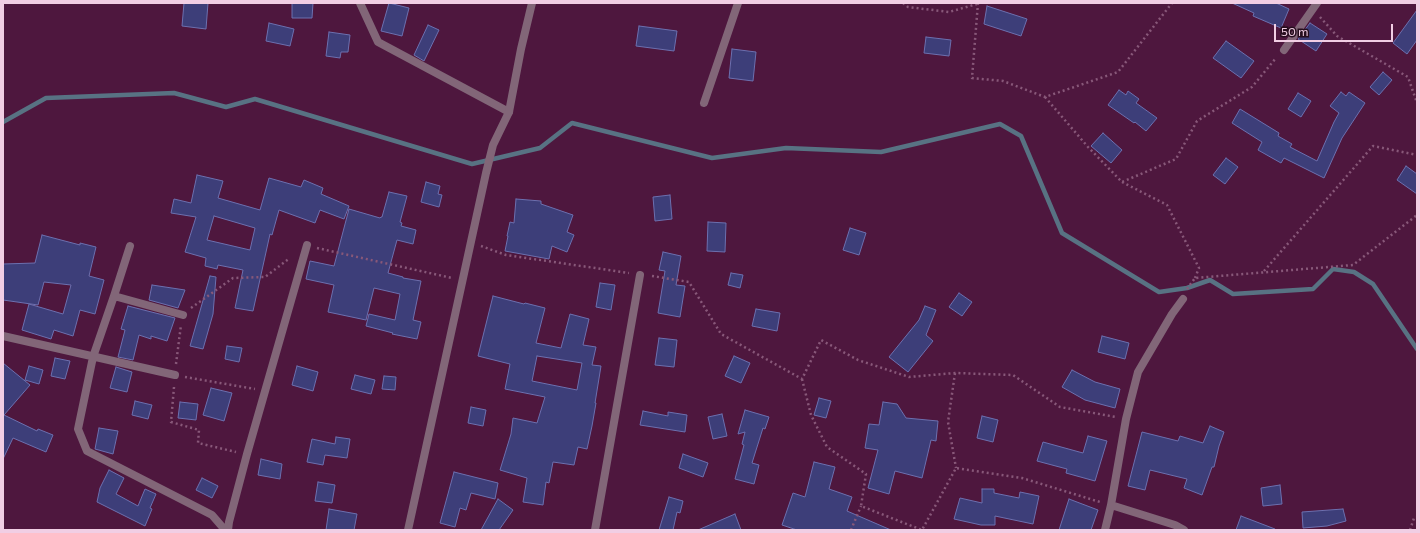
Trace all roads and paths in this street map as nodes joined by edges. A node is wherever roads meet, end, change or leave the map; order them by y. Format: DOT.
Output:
graph roads {
  1 [pos="360,3"];
  2 [pos="532,3"];
  3 [pos="738,3"];
  4 [pos="903,3"];
  5 [pos="1172,3"];
  6 [pos="977,4"];
  7 [pos="1315,6"];
  8 [pos="1284,50"];
  9 [pos="1045,97"];
  10 [pos="704,103"];
  11 [pos="1417,103"];
  12 [pos="509,112"];
  13 [pos="1417,155"];
  14 [pos="1122,182"];
  15 [pos="1417,216"];
  16 [pos="471,243"];
  17 [pos="130,246"];
  18 [pos="307,246"];
  19 [pos="1263,271"];
  20 [pos="640,275"];
  21 [pos="1195,278"];
  22 [pos="463,280"];
  23 [pos="114,296"];
  24 [pos="1183,299"];
  25 [pos="183,314"];
  26 [pos="3,336"];
  27 [pos="92,357"];
  28 [pos="955,373"];
  29 [pos="175,375"];
  30 [pos="802,379"];
  31 [pos="266,390"];
  32 [pos="1126,419"];
  33 [pos="247,454"];
  34 [pos="956,468"];
  35 [pos="1112,505"];
  36 [pos="861,506"];
  37 [pos="1417,517"];
  38 [pos="225,530"];
  39 [pos="228,530"];
  40 [pos="408,530"];
  41 [pos="595,530"];
  42 [pos="851,530"];
  43 [pos="1105,530"];
  44 [pos="1184,530"];
  45 [pos="1410,530"];
  1 -- 12 [label="street"];
  2 -- 12 [label="street"];
  3 -- 10 [label="street"];
  4 -- 6 [label="path"];
  5 -- 9 [label="path"];
  6 -- 9 [label="path"];
  7 -- 8 [label="street"];
  7 -- 11 [label="path"];
  8 -- 14 [label="path"];
  9 -- 14 [label="path"];
  12 -- 16 [label="street"];
  13 -- 19 [label="path"];
  14 -- 21 [label="path"];
  15 -- 19 [label="path"];
  16 -- 20 [label="path"];
  16 -- 22 [label="street"];
  17 -- 23 [label="street"];
  18 -- 22 [label="path"];
  18 -- 25 [label="path"];
  18 -- 31 [label="street"];
  19 -- 21 [label="path"];
  20 -- 30 [label="path"];
  20 -- 41 [label="street"];
  21 -- 24 [label="path"];
  22 -- 40 [label="street"];
  23 -- 25 [label="street"];
  23 -- 27 [label="street"];
  24 -- 32 [label="street"];
  25 -- 29 [label="path"];
  26 -- 27 [label="street"];
  27 -- 29 [label="street"];
  27 -- 38 [label="street"];
  28 -- 30 [label="path"];
  28 -- 32 [label="path"];
  28 -- 34 [label="path"];
  29 -- 31 [label="path"];
  29 -- 33 [label="path"];
  30 -- 36 [label="path"];
  31 -- 33 [label="street"];
  32 -- 35 [label="street"];
  33 -- 39 [label="street"];
  34 -- 35 [label="path"];
  34 -- 36 [label="path"];
  35 -- 43 [label="street"];
  35 -- 44 [label="street"];
  36 -- 42 [label="path"];
  37 -- 45 [label="path"];
}
